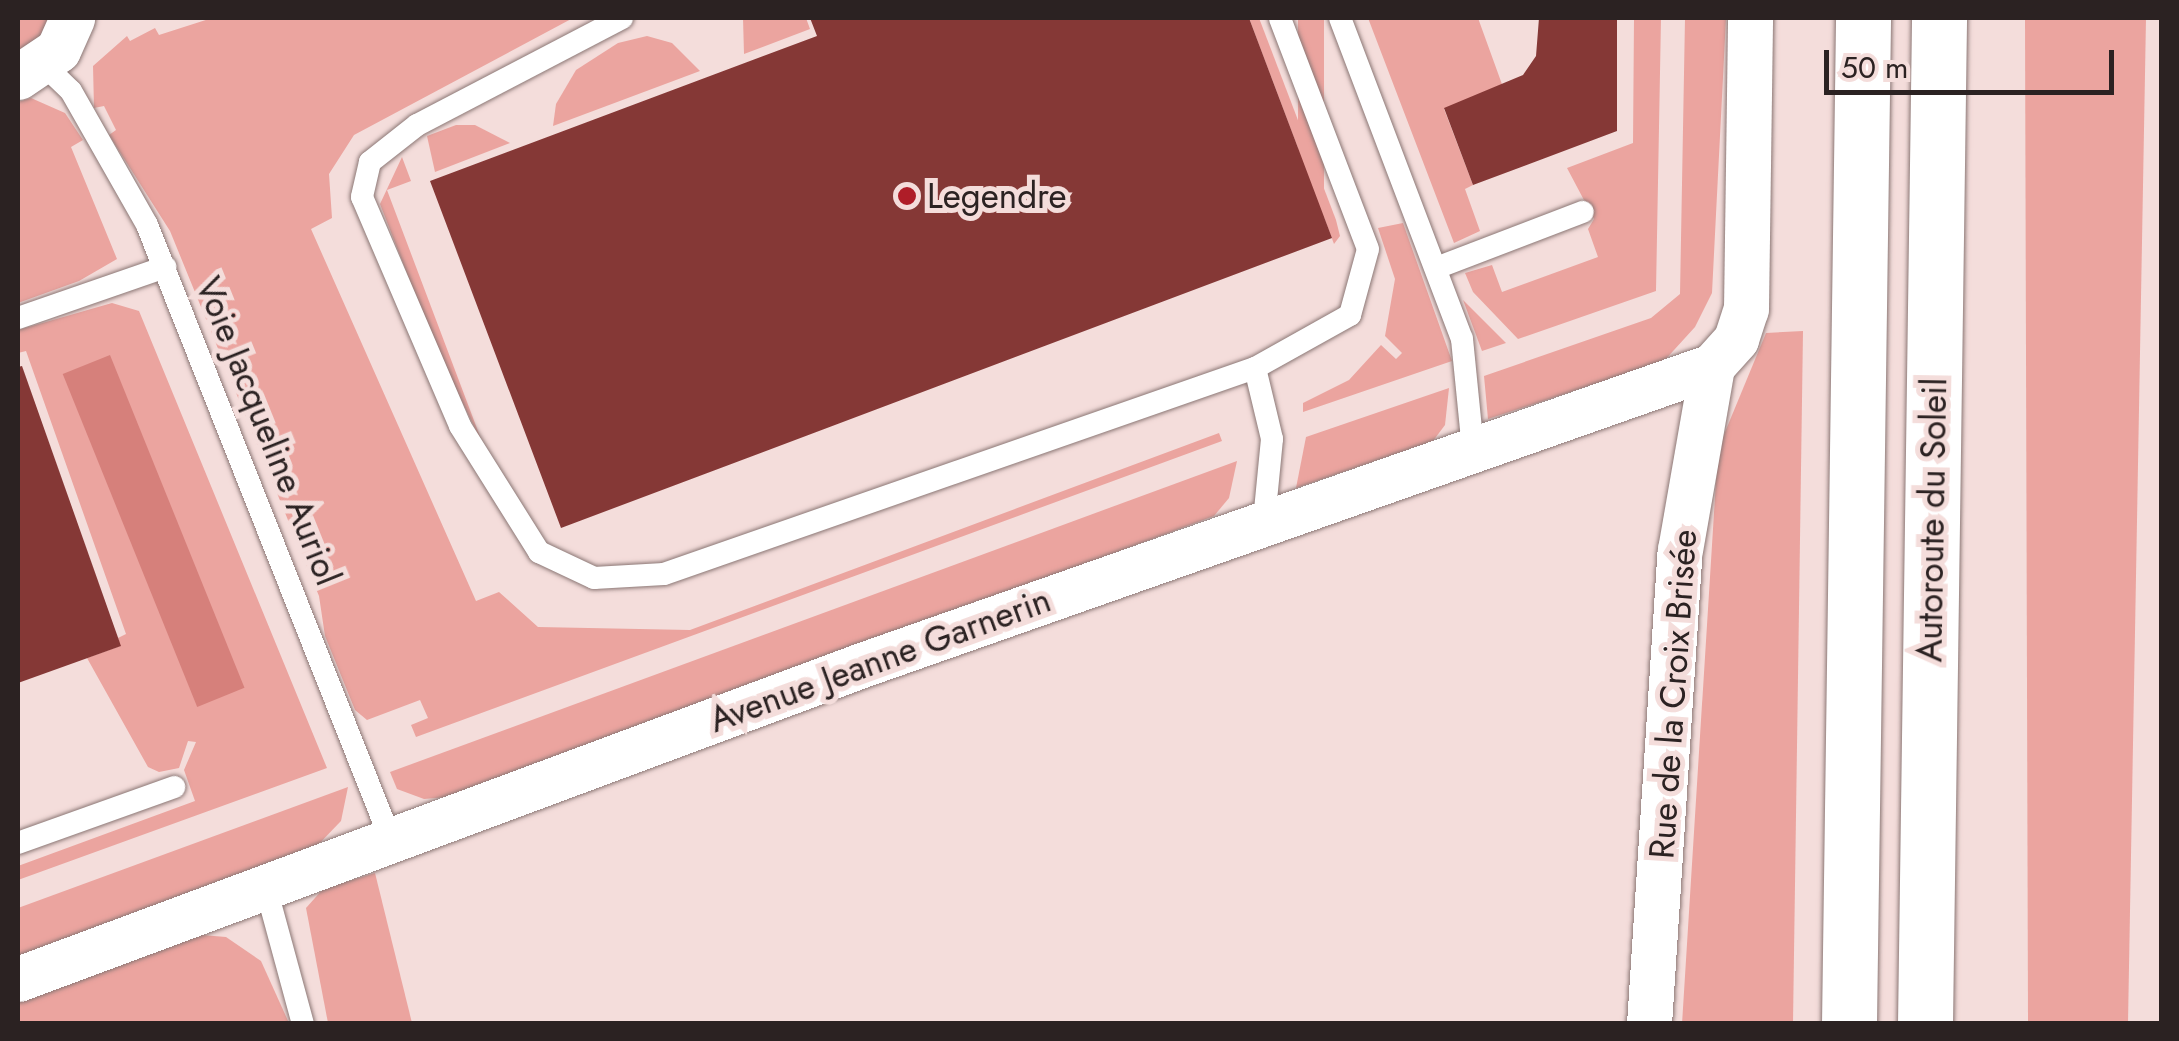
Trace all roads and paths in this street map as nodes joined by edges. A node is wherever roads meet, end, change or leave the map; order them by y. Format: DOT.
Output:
graph roads {
  1 [pos="72,18"];
  2 [pos="622,18"];
  3 [pos="1280,18"];
  4 [pos="1340,18"];
  5 [pos="1750,18"];
  6 [pos="1863,18"];
  7 [pos="1939,18"];
  8 [pos="30,71"];
  9 [pos="1583,212"];
  10 [pos="164,268"];
  11 [pos="1436,268"];
  12 [pos="18,318"];
  13 [pos="1724,352"];
  14 [pos="1255,368"];
  15 [pos="1473,450"];
  16 [pos="1264,521"];
  17 [pos="174,787"];
  18 [pos="392,842"];
  19 [pos="18,843"];
  20 [pos="266,888"];
  21 [pos="18,979"];
  22 [pos="304,1024"];
  23 [pos="1649,1024"];
  24 [pos="1849,1024"];
  25 [pos="1925,1024"];
  1 -- 8 [label="street"];
  2 -- 14 [label="lane"];
  3 -- 14 [label="lane"];
  4 -- 11 [label="lane"];
  5 -- 13 [label="street, Rue de la Croix Brisée"];
  6 -- 24 [label="highway"];
  7 -- 25 [label="highway, Autoroute du Soleil"];
  8 -- 10 [label="lane, Voie Jacqueline Auriol"];
  9 -- 11 [label="lane"];
  10 -- 12 [label="lane"];
  10 -- 18 [label="lane, Voie Jacqueline Auriol"];
  11 -- 15 [label="lane"];
  13 -- 15 [label="street, Avenue Jeanne Garnerin"];
  13 -- 23 [label="street, Rue de la Croix Brisée"];
  14 -- 16 [label="lane"];
  15 -- 16 [label="street, Avenue Jeanne Garnerin"];
  16 -- 18 [label="street, Avenue Jeanne Garnerin"];
  17 -- 19 [label="lane"];
  18 -- 20 [label="street, Avenue Jeanne Garnerin"];
  20 -- 21 [label="street, Avenue Jeanne Garnerin"];
  20 -- 22 [label="lane"];
}
